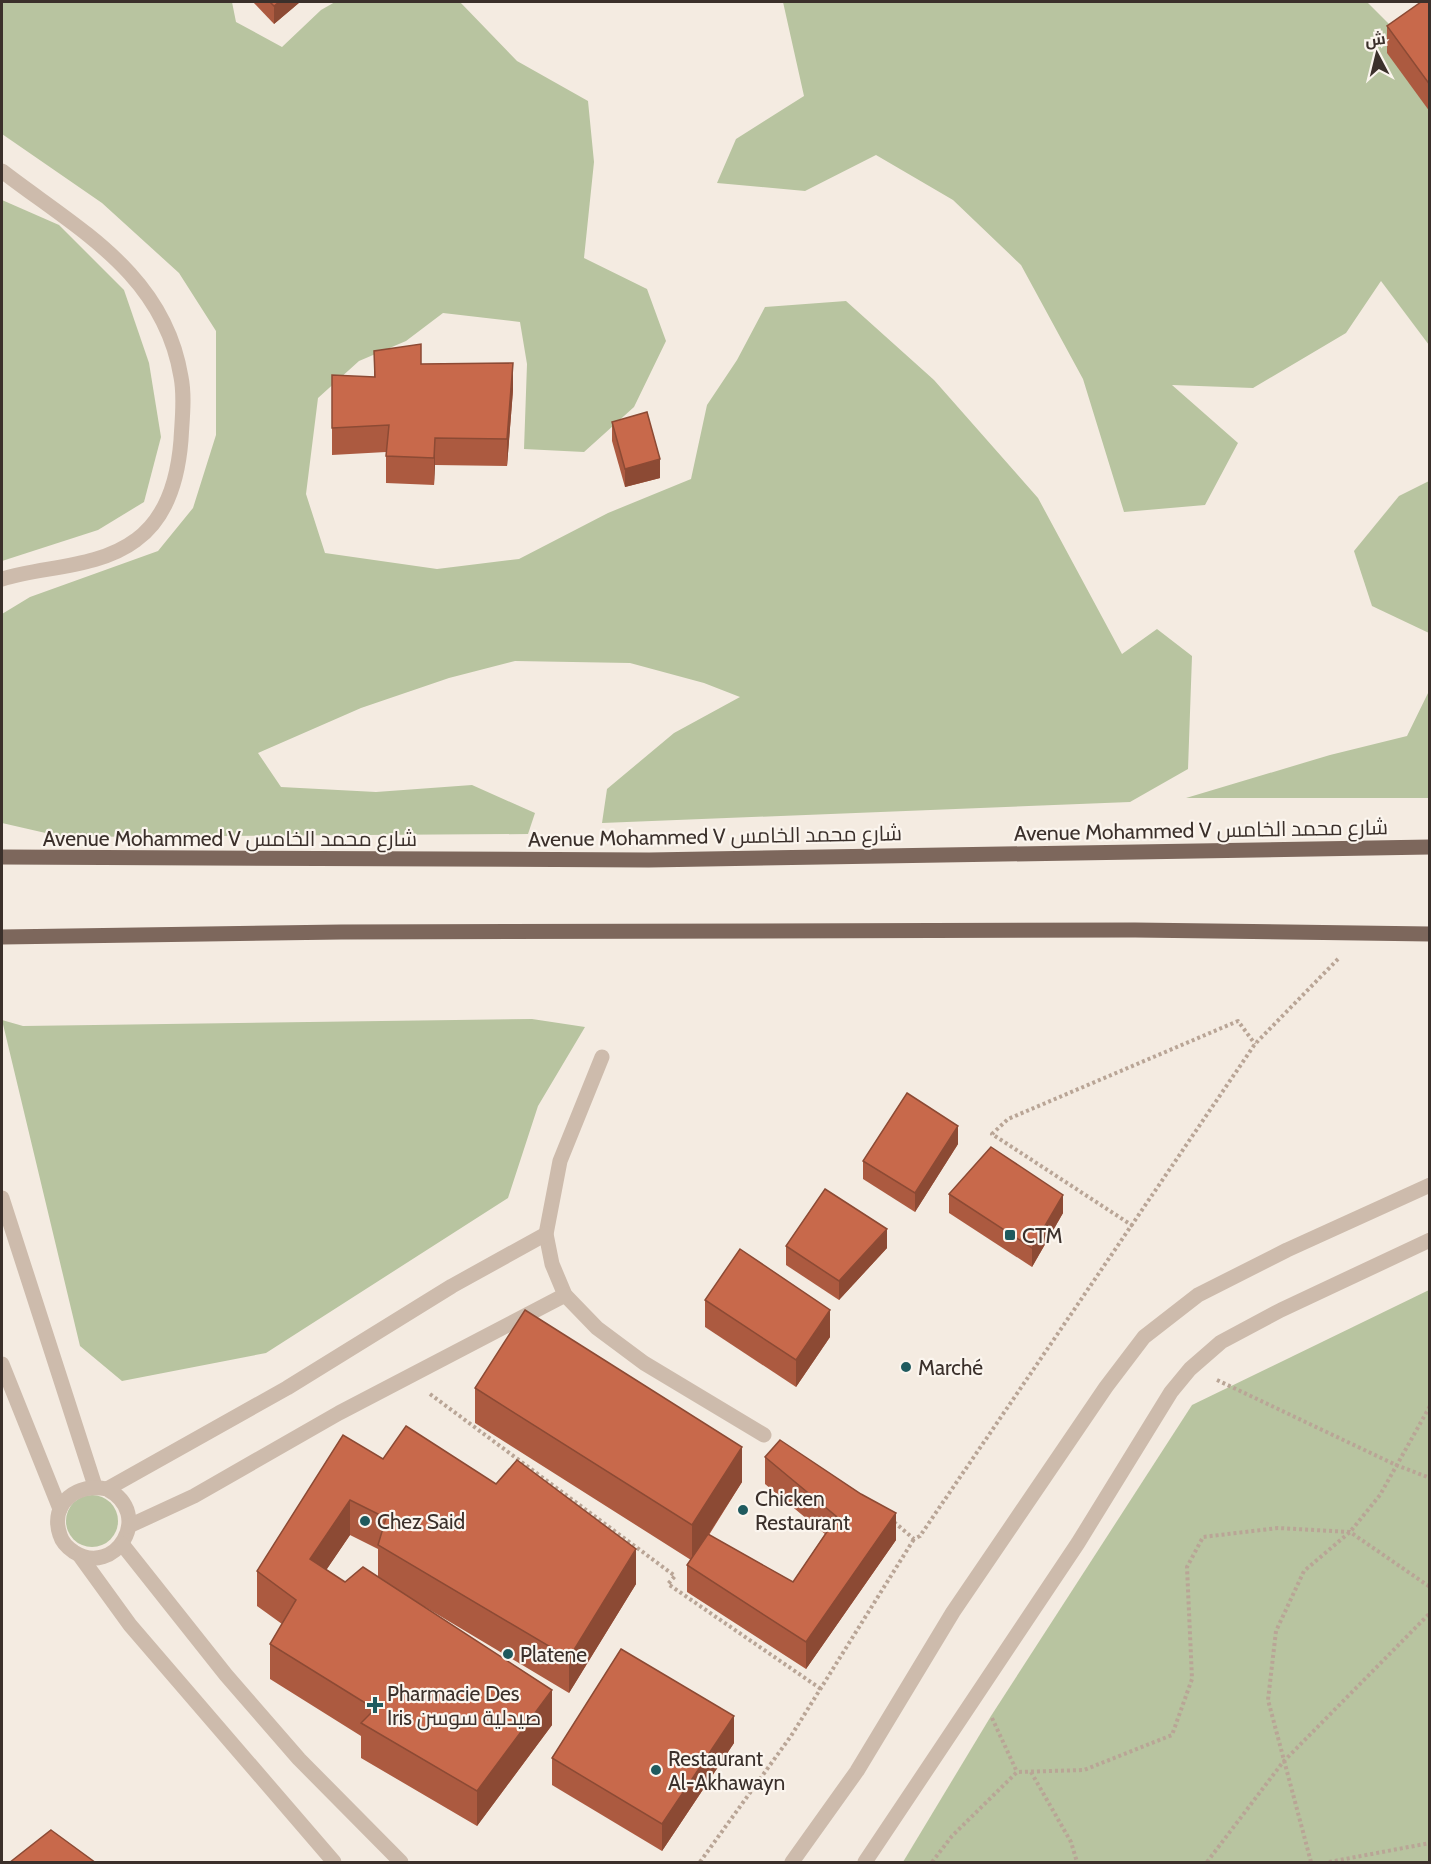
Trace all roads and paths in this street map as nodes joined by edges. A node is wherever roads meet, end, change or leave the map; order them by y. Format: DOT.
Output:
graph roads {
  1 [pos="2,171"];
  2 [pos="2,579"];
  3 [pos="1430,847"];
  4 [pos="2,857"];
  5 [pos="1363,933"];
  6 [pos="1430,934"];
  7 [pos="2,937"];
  8 [pos="1256,1044"];
  9 [pos="602,1057"];
  10 [pos="1430,1185"];
  11 [pos="2,1198"];
  12 [pos="1133,1226"];
  13 [pos="546,1234"];
  14 [pos="1430,1240"];
  15 [pos="566,1295"];
  16 [pos="2,1364"];
  17 [pos="1223,1373"];
  18 [pos="408,1377"];
  19 [pos="1430,1406"];
  20 [pos="764,1435"];
  21 [pos="1396,1465"];
  22 [pos="1430,1478"];
  23 [pos="101,1487"];
  24 [pos="60,1509"];
  25 [pos="886,1518"];
  26 [pos="129,1526"];
  27 [pos="1350,1532"];
  28 [pos="914,1539"];
  29 [pos="122,1544"];
  30 [pos="80,1556"];
  31 [pos="1430,1587"];
  32 [pos="1430,1613"];
  33 [pos="820,1689"];
  34 [pos="985,1726"];
  35 [pos="1283,1762"];
  36 [pos="1017,1772"];
  37 [pos="1031,1772"];
  38 [pos="1430,1843"];
  39 [pos="334,1863"];
  40 [pos="401,1863"];
  41 [pos="700,1863"];
  42 [pos="792,1863"];
  43 [pos="865,1863"];
  44 [pos="932,1863"];
  45 [pos="1077,1863"];
  46 [pos="1207,1863"];
  47 [pos="1311,1863"];
  48 [pos="1329,1863"];
  1 -- 2 [label="street"];
  3 -- 4 [label="main road, Avenue Mohammed V شارع محمد الخامس"];
  5 -- 6 [label="main road"];
  5 -- 7 [label="main road"];
  5 -- 8 [label="path"];
  8 -- 12 [label="path"];
  8 -- 12 [label="path"];
  9 -- 13 [label="street"];
  10 -- 42 [label="street"];
  11 -- 23 [label="street"];
  12 -- 28 [label="path"];
  13 -- 15 [label="street"];
  13 -- 23 [label="street"];
  14 -- 43 [label="street"];
  15 -- 18 [label="street"];
  15 -- 20 [label="street"];
  16 -- 24 [label="street"];
  17 -- 21 [label="path"];
  18 -- 26 [label="street"];
  18 -- 33 [label="path"];
  19 -- 21 [label="path"];
  21 -- 22 [label="path"];
  21 -- 27 [label="path"];
  23 -- 24 [label="street"];
  23 -- 26 [label="street"];
  24 -- 30 [label="street"];
  25 -- 28 [label="path"];
  26 -- 29 [label="street"];
  27 -- 31 [label="path"];
  27 -- 35 [label="path"];
  27 -- 37 [label="path"];
  28 -- 33 [label="path"];
  29 -- 30 [label="street"];
  29 -- 40 [label="street"];
  30 -- 39 [label="street"];
  32 -- 35 [label="path"];
  33 -- 41 [label="path"];
  34 -- 36 [label="path"];
  35 -- 46 [label="path"];
  35 -- 47 [label="path"];
  36 -- 37 [label="path"];
  36 -- 44 [label="path"];
  37 -- 45 [label="path"];
  38 -- 48 [label="path"];
}
